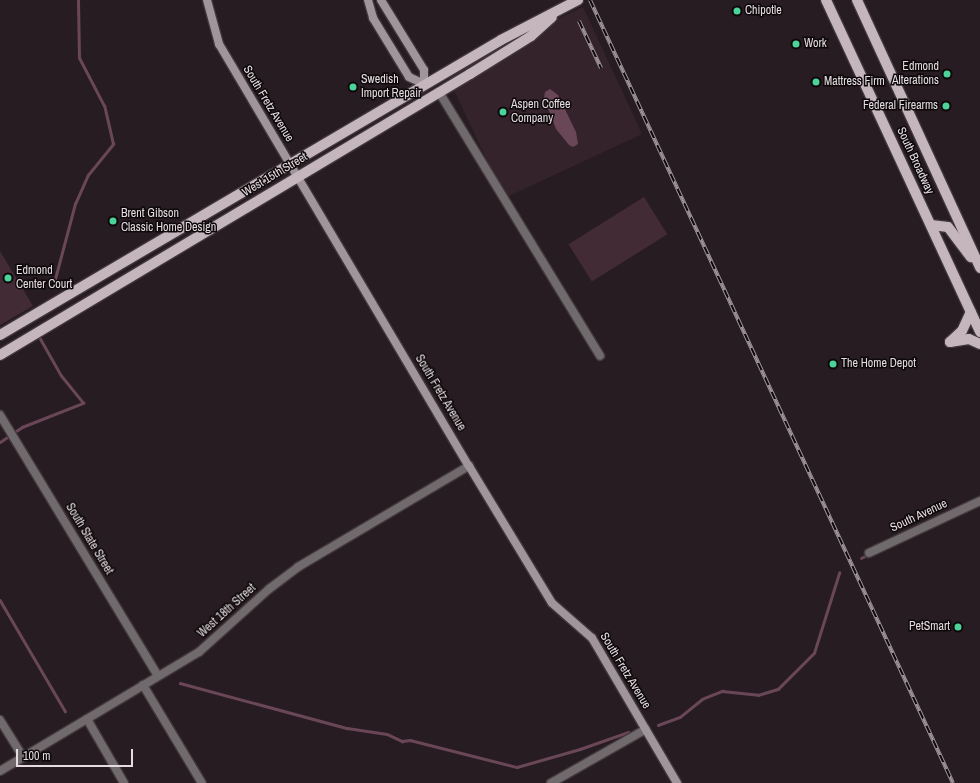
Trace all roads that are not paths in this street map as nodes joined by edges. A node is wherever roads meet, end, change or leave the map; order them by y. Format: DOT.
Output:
graph roads {
  1 [pos="207,0"];
  2 [pos="368,0"];
  3 [pos="382,0"];
  4 [pos="578,0"];
  5 [pos="826,0"];
  6 [pos="857,0"];
  7 [pos="560,11"];
  8 [pos="424,84"];
  9 [pos="439,92"];
  10 [pos="289,164"];
  11 [pos="297,177"];
  12 [pos="930,225"];
  13 [pos="980,268"];
  14 [pos="971,312"];
  15 [pos="980,332"];
  16 [pos="0,336"];
  17 [pos="980,344"];
  18 [pos="0,355"];
  19 [pos="600,356"];
  20 [pos="0,415"];
  21 [pos="469,466"];
  22 [pos="980,501"];
  23 [pos="869,553"];
  24 [pos="158,676"];
  25 [pos="143,685"];
  26 [pos="87,719"];
  27 [pos="0,720"];
  28 [pos="646,729"];
  29 [pos="23,757"];
  30 [pos="0,771"];
  31 [pos="124,783"];
  32 [pos="202,783"];
  33 [pos="551,783"];
  34 [pos="677,783"];
  1 -- 10 [label="street, South Fretz Avenue"];
  2 -- 8 [label="street"];
  3 -- 8 [label="street"];
  4 -- 7 [label="main road, West 15th Street"];
  5 -- 12 [label="main road, South Broadway"];
  6 -- 13 [label="main road, South Broadway"];
  7 -- 8 [label="main road, West 15th Street"];
  7 -- 9 [label="main road, West 15th Street"];
  8 -- 9 [label="main road"];
  8 -- 10 [label="main road, West 15th Street"];
  9 -- 11 [label="main road, West 15th Street"];
  9 -- 19 [label="street"];
  10 -- 11 [label="street, South Fretz Avenue"];
  10 -- 16 [label="main road, West 15th Street"];
  11 -- 18 [label="main road, West 15th Street"];
  11 -- 21 [label="street, South Fretz Avenue"];
  12 -- 13 [label="main road"];
  12 -- 14 [label="main road, South Broadway"];
  14 -- 15 [label="main road, South Broadway"];
  14 -- 17 [label="main road"];
  20 -- 24 [label="street, South State Street"];
  21 -- 24 [label="street, West 18th Street"];
  21 -- 28 [label="street, South Fretz Avenue"];
  22 -- 23 [label="street, South Avenue"];
  24 -- 25 [label="street, West 18th Street"];
  25 -- 26 [label="street, West 18th Street"];
  25 -- 32 [label="street"];
  26 -- 29 [label="street, West 18th Street"];
  26 -- 31 [label="street"];
  27 -- 29 [label="street"];
  28 -- 33 [label="street"];
  28 -- 34 [label="street, South Fretz Avenue"];
  29 -- 30 [label="street, West 18th Street"];
}
